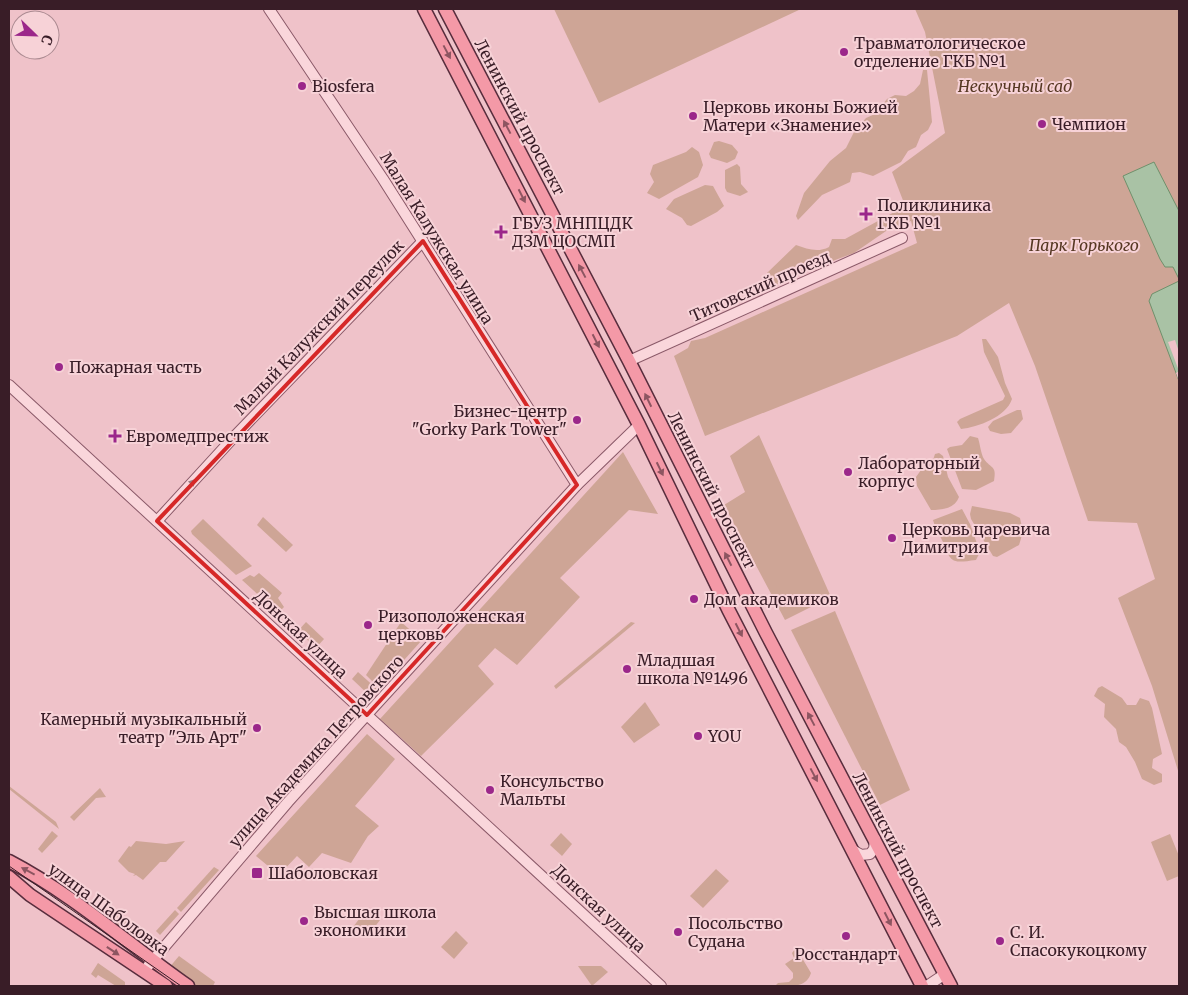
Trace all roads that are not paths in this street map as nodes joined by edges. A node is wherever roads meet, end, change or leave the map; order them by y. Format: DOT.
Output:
graph roads {
  1 [pos="269,9"];
  2 [pos="424,9"];
  3 [pos="445,9"];
  4 [pos="902,238"];
  5 [pos="423,241"];
  6 [pos="629,361"];
  7 [pos="9,385"];
  8 [pos="639,425"];
  9 [pos="577,485"];
  10 [pos="156,521"];
  11 [pos="366,715"];
  12 [pos="875,839"];
  13 [pos="853,850"];
  14 [pos="9,861"];
  15 [pos="9,877"];
  16 [pos="152,961"];
  17 [pos="144,971"];
  18 [pos="945,974"];
  19 [pos="166,986"];
  20 [pos="188,986"];
  21 [pos="661,986"];
  22 [pos="922,986"];
  23 [pos="927,986"];
  24 [pos="951,986"];
  1 -- 5 [label="street, Малая Калужская улица"];
  2 -- 8 [label="main road, Ленинский проспект, one-way"];
  6 -- 3 [label="main road, Ленинский проспект, one-way"];
  4 -- 6 [label="street, Титовский проезд"];
  5 -- 9 [label="street, Малая Калужская улица"];
  10 -- 5 [label="street, Малый Калужский переулок, one-way"];
  12 -- 6 [label="main road, Ленинский проспект, one-way"];
  7 -- 10 [label="street, Донская улица"];
  8 -- 9 [label="street, улица Академика Петровского"];
  8 -- 13 [label="main road, Ленинский проспект, one-way"];
  9 -- 11 [label="street, улица Академика Петровского"];
  10 -- 11 [label="street, Донская улица"];
  11 -- 16 [label="street, улица Академика Петровского"];
  11 -- 21 [label="street, Донская улица"];
  12 -- 13 [label="street"];
  12 -- 18 [label="main road, Ленинский проспект"];
  13 -- 22 [label="main road, Ленинский проспект, one-way"];
  16 -- 14 [label="main road, улица Шаболовка, one-way"];
  15 -- 17 [label="main road, улица Шаболовка, one-way"];
  16 -- 17 [label="street, улица Академика Петровского"];
  16 -- 20 [label="main road, улица Шаболовка"];
  17 -- 19 [label="main road, улица Шаболовка"];
  18 -- 23 [label="street"];
  18 -- 24 [label="main road, Ленинский проспект"];
}
